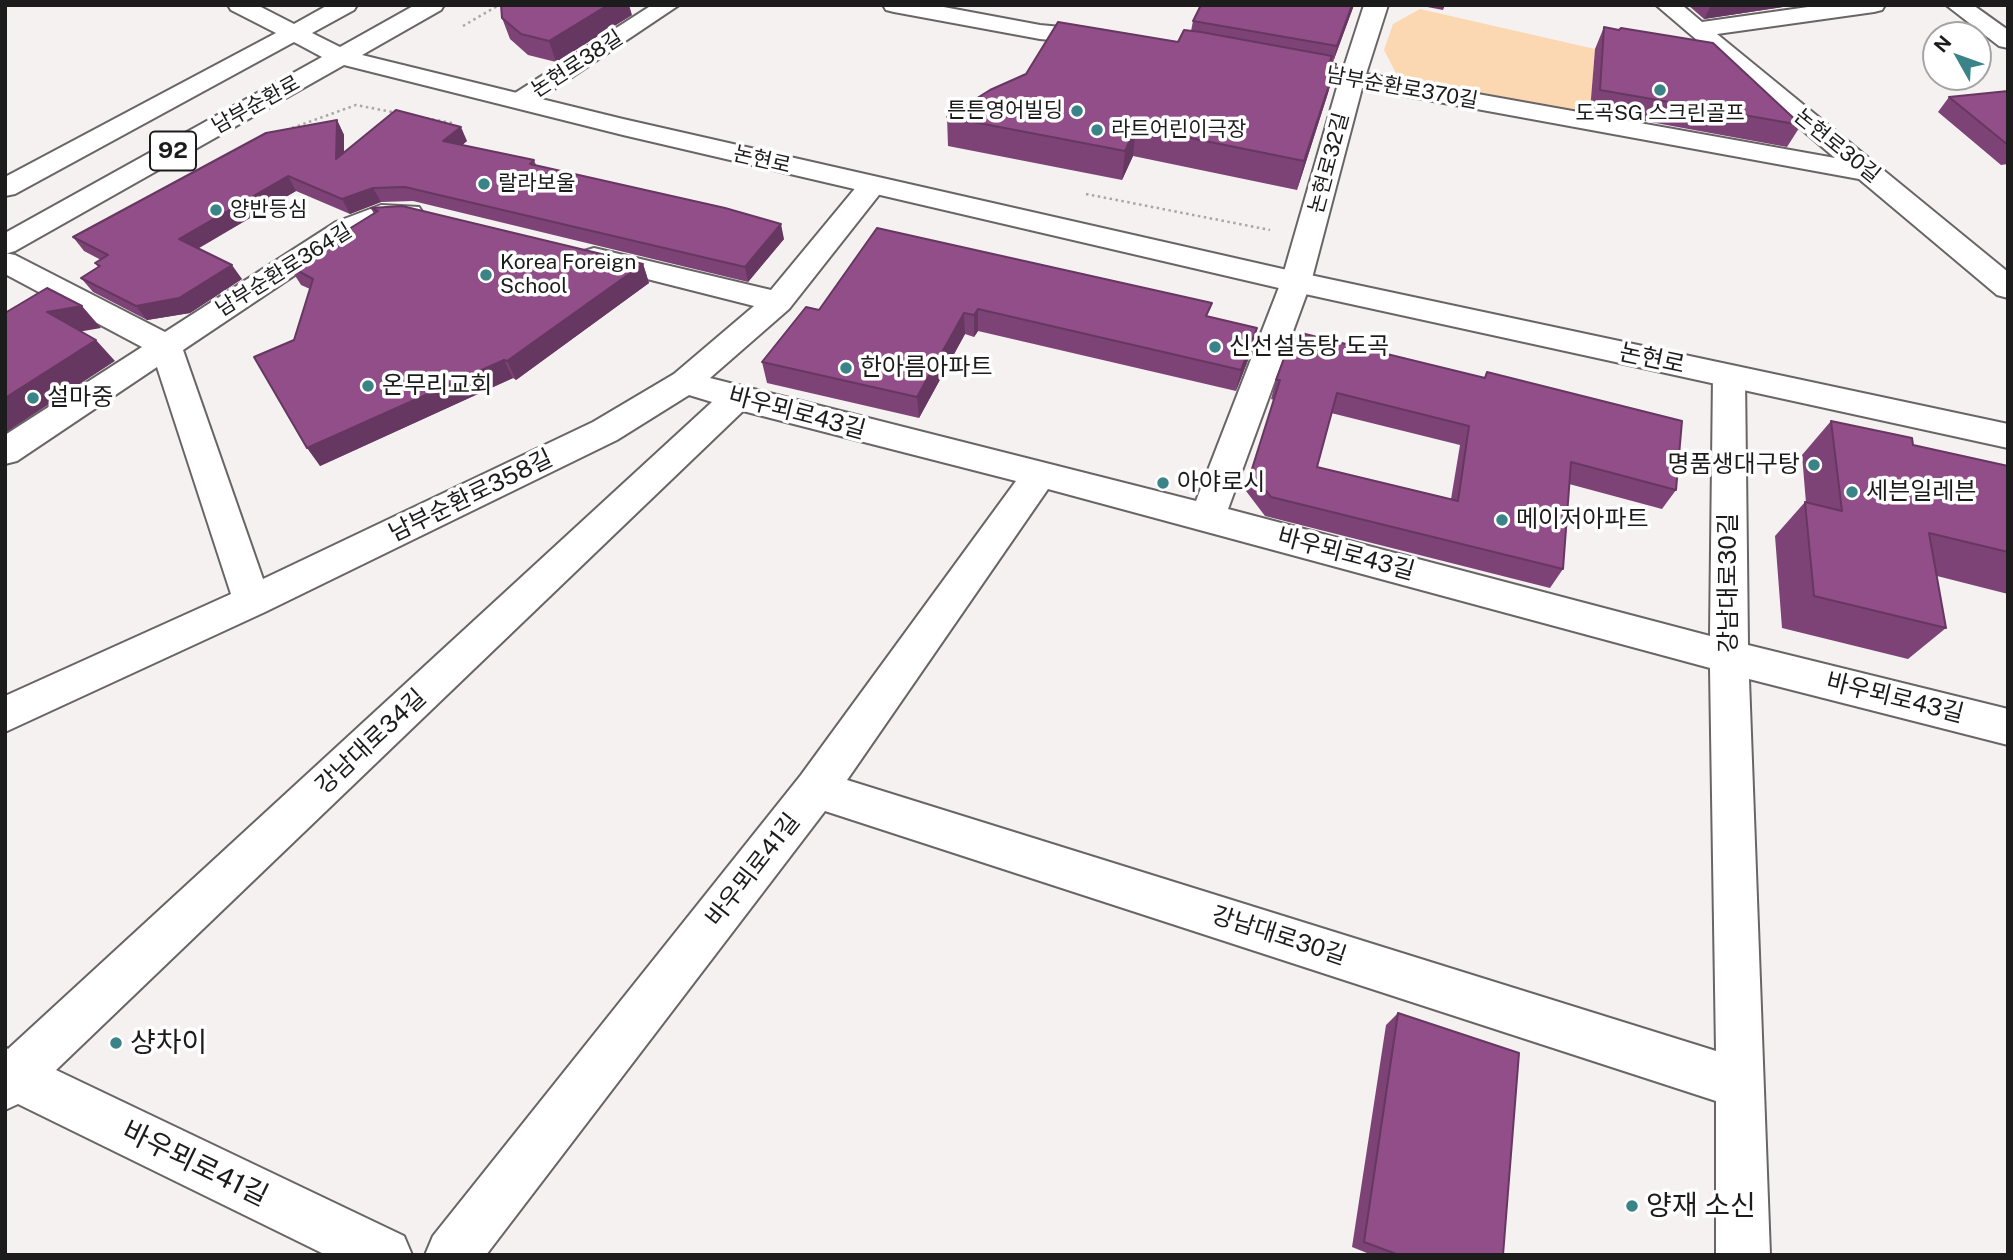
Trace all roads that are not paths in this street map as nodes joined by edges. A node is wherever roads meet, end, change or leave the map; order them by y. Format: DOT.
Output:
graph roads {
  1 [pos="239,5"];
  2 [pos="346,5"];
  3 [pos="433,5"];
  4 [pos="668,5"];
  5 [pos="894,5"];
  6 [pos="1377,5"];
  7 [pos="1667,5"];
  8 [pos="1874,5"];
  9 [pos="1957,5"];
  10 [pos="1059,14"];
  11 [pos="1696,30"];
  12 [pos="1040,32"];
  13 [pos="292,33"];
  14 [pos="1125,40"];
  15 [pos="2008,41"];
  16 [pos="341,57"];
  17 [pos="1262,63"];
  18 [pos="1352,79"];
  19 [pos="520,100"];
  20 [pos="1868,172"];
  21 [pos="872,186"];
  22 [pos="5,188"];
  23 [pos="439,220"];
  24 [pos="5,245"];
  25 [pos="561,249"];
  26 [pos="5,262"];
  27 [pos="1296,282"];
  28 [pos="2008,288"];
  29 [pos="778,302"];
  30 [pos="166,346"];
  31 [pos="1729,376"];
  32 [pos="685,382"];
  33 [pos="737,398"];
  34 [pos="2008,436"];
  35 [pos="5,452"];
  36 [pos="1039,475"];
  37 [pos="1207,517"];
  38 [pos="253,601"];
  39 [pos="1729,657"];
  40 [pos="5,715"];
  41 [pos="2008,727"];
  42 [pos="816,789"];
  43 [pos="8,1078"];
  44 [pos="1741,1083"];
  45 [pos="385,1255"];
  46 [pos="452,1255"];
  47 [pos="1743,1255"];
  1 -- 13 [label="street, 논현로"];
  2 -- 13 [label="street, 남부순환로 / 92"];
  3 -- 16 [label="street, 남부순환로 / 92"];
  4 -- 19 [label="street, 논현로38길"];
  5 -- 12 [label="street"];
  6 -- 18 [label="street, 논현로32길"];
  7 -- 11 [label="street, 논현로30길"];
  8 -- 11 [label="street"];
  9 -- 15 [label="street"];
  10 -- 12 [label="street"];
  11 -- 20 [label="street, 논현로30길"];
  12 -- 14 [label="street"];
  13 -- 16 [label="street, 논현로"];
  13 -- 22 [label="street, 남부순환로 / 92"];
  16 -- 19 [label="street, 논현로"];
  16 -- 24 [label="street, 남부순환로 / 92"];
  17 -- 18 [label="street, 남부순환로370길"];
  18 -- 20 [label="street, 남부순환로370길"];
  18 -- 27 [label="street, 논현로32길"];
  19 -- 21 [label="street, 논현로"];
  20 -- 28 [label="street, 논현로30길"];
  21 -- 27 [label="street, 논현로"];
  21 -- 29 [label="street, 남부순환로358길"];
  23 -- 30 [label="street, 남부순환로364길"];
  25 -- 29 [label="street"];
  26 -- 30 [label="street"];
  27 -- 31 [label="street, 논현로"];
  27 -- 37 [label="street"];
  29 -- 32 [label="street, 남부순환로358길"];
  30 -- 35 [label="street, 남부순환로364길"];
  30 -- 38 [label="street"];
  31 -- 34 [label="street, 논현로"];
  31 -- 39 [label="street, 강남대로30길"];
  32 -- 33 [label="street, 바우뫼로43길"];
  32 -- 38 [label="street, 남부순환로358길"];
  33 -- 36 [label="street, 바우뫼로43길"];
  33 -- 43 [label="street, 강남대로34길"];
  36 -- 37 [label="street, 바우뫼로43길"];
  36 -- 42 [label="street, 바우뫼로41길"];
  37 -- 39 [label="street, 바우뫼로43길"];
  38 -- 40 [label="street, 남부순환로358길"];
  39 -- 41 [label="street, 바우뫼로43길"];
  39 -- 44 [label="street, 강남대로30길"];
  42 -- 44 [label="street, 강남대로30길"];
  42 -- 46 [label="street, 바우뫼로41길"];
  43 -- 45 [label="street, 바우뫼로41길"];
  44 -- 47 [label="street, 강남대로30길"];
}
